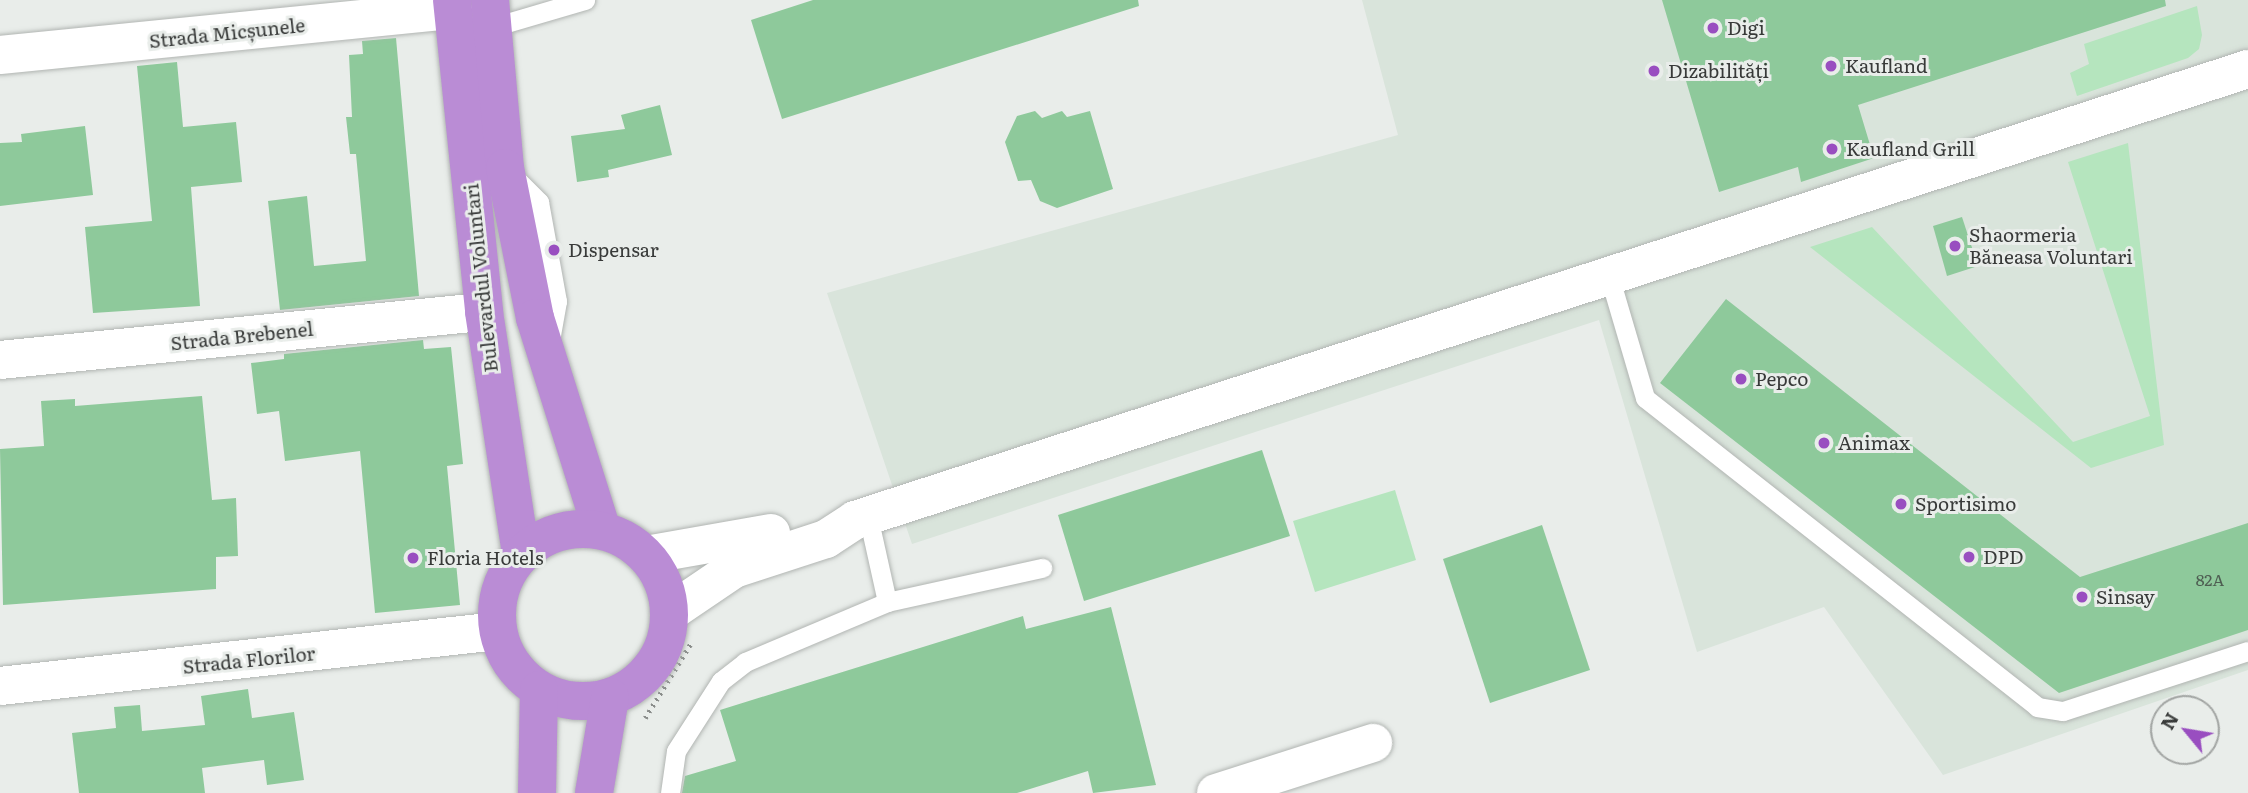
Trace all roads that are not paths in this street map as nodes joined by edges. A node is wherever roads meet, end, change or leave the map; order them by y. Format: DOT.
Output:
graph roads {
  1 [pos="585,0"];
  2 [pos="453,5"];
  3 [pos="491,13"];
  4 [pos="0,55"];
  5 [pos="2248,69"];
  6 [pos="1608,272"];
  7 [pos="484,312"];
  8 [pos="0,360"];
  9 [pos="862,518"];
  10 [pos="602,530"];
  11 [pos="521,554"];
  12 [pos="646,555"];
  13 [pos="1042,568"];
  14 [pos="887,602"];
  15 [pos="682,624"];
  16 [pos="497,631"];
  17 [pos="2248,651"];
  18 [pos="0,686"];
  19 [pos="539,690"];
  20 [pos="610,697"];
  21 [pos="1373,743"];
  22 [pos="537,793"];
  23 [pos="594,793"];
  24 [pos="670,793"];
  25 [pos="1216,793"];
  1 -- 3 [label="lane"];
  2 -- 4 [label="street, Strada Micșunele"];
  2 -- 7 [label="highway, Bulevardul Voluntari"];
  3 -- 10 [label="highway, Bulevardul Voluntari"];
  5 -- 6 [label="street"];
  6 -- 9 [label="street"];
  6 -- 17 [label="lane"];
  7 -- 8 [label="street, Strada Brebenel"];
  7 -- 11 [label="highway, Bulevardul Voluntari"];
  9 -- 12 [label="street"];
  9 -- 14 [label="lane"];
  9 -- 15 [label="street"];
  10 -- 11 [label="highway"];
  10 -- 12 [label="highway"];
  11 -- 16 [label="highway"];
  12 -- 15 [label="highway"];
  13 -- 14 [label="lane"];
  14 -- 24 [label="lane"];
  15 -- 20 [label="highway"];
  16 -- 18 [label="street, Strada Florilor"];
  16 -- 19 [label="highway"];
  19 -- 20 [label="highway"];
  19 -- 22 [label="highway"];
  20 -- 23 [label="highway"];
  21 -- 25 [label="street"];
}
